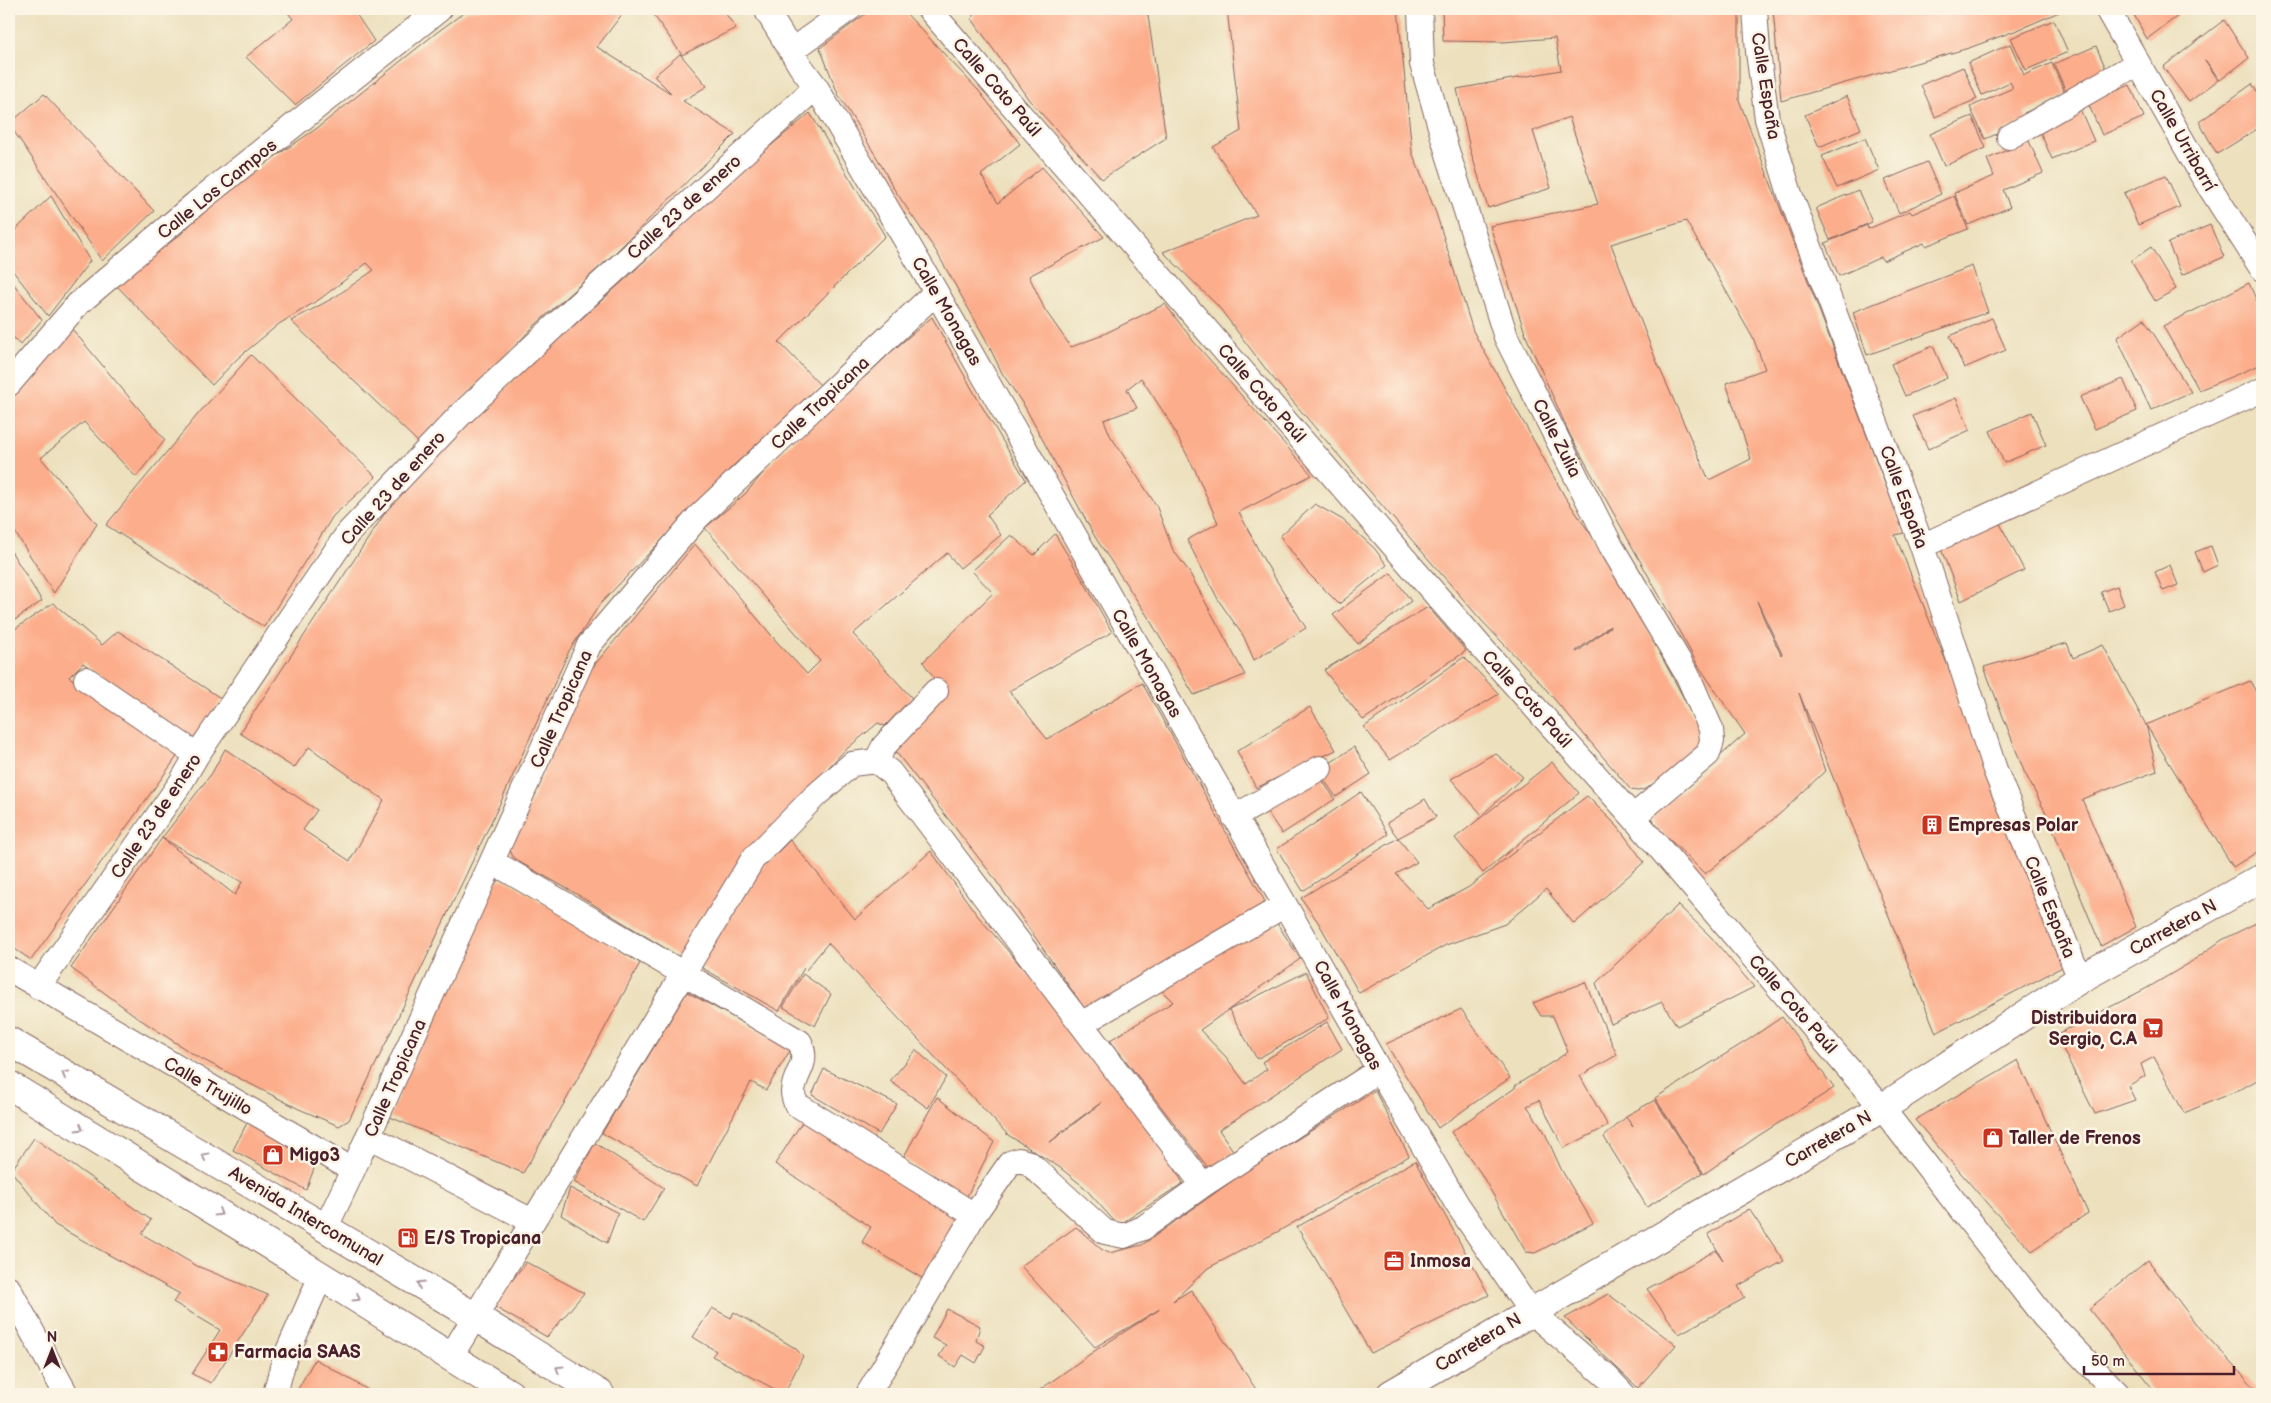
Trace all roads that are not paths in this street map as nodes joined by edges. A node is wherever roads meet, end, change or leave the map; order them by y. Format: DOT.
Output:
graph roads {
  1 [pos="440,9"];
  2 [pos="848,9"];
  3 [pos="932,9"];
  4 [pos="1420,9"];
  5 [pos="1755,9"];
  6 [pos="2107,9"];
  7 [pos="763,10"];
  8 [pos="791,51"];
  9 [pos="2138,63"];
  10 [pos="816,87"];
  11 [pos="2009,137"];
  12 [pos="2262,269"];
  13 [pos="936,292"];
  14 [pos="9,384"];
  15 [pos="2262,390"];
  16 [pos="1922,546"];
  17 [pos="86,679"];
  18 [pos="936,691"];
  19 [pos="197,755"];
  20 [pos="876,761"];
  21 [pos="1320,768"];
  22 [pos="1234,817"];
  23 [pos="1633,817"];
  24 [pos="493,862"];
  25 [pos="2262,878"];
  26 [pos="1285,904"];
  27 [pos="9,969"];
  28 [pos="683,973"];
  29 [pos="2080,980"];
  30 [pos="38,988"];
  31 [pos="1081,1024"];
  32 [pos="9,1041"];
  33 [pos="1379,1070"];
  34 [pos="9,1085"];
  35 [pos="1882,1108"];
  36 [pos="368,1136"];
  37 [pos="353,1170"];
  38 [pos="1203,1185"];
  39 [pos="974,1215"];
  40 [pos="532,1221"];
  41 [pos="326,1227"];
  42 [pos="321,1276"];
  43 [pos="9,1288"];
  44 [pos="1530,1312"];
  45 [pos="474,1316"];
  46 [pos="451,1356"];
  47 [pos="66,1394"];
  48 [pos="275,1394"];
  49 [pos="510,1394"];
  50 [pos="600,1394"];
  51 [pos="868,1394"];
  52 [pos="1391,1394"];
  53 [pos="1623,1394"];
  54 [pos="2118,1394"];
  1 -- 14 [label="street, Calle Los Campos"];
  2 -- 8 [label="street"];
  3 -- 23 [label="street, Calle Coto Paúl"];
  4 -- 23 [label="street, Calle Zulia"];
  5 -- 16 [label="street, Calle España"];
  6 -- 9 [label="street, Calle Urribarrí"];
  7 -- 8 [label="street, Calle Monagas"];
  8 -- 10 [label="street, Calle Monagas"];
  9 -- 11 [label="street"];
  9 -- 12 [label="street, Calle Urribarrí"];
  10 -- 13 [label="street, Calle Monagas"];
  10 -- 19 [label="street, Calle 23 de enero"];
  13 -- 22 [label="street, Calle Monagas"];
  13 -- 24 [label="street, Calle Tropicana"];
  15 -- 16 [label="street"];
  16 -- 29 [label="street, Calle España"];
  17 -- 19 [label="street"];
  18 -- 20 [label="street"];
  19 -- 30 [label="street, Calle 23 de enero"];
  20 -- 28 [label="street"];
  20 -- 31 [label="street"];
  21 -- 22 [label="street"];
  22 -- 26 [label="street, Calle Monagas"];
  23 -- 35 [label="street, Calle Coto Paúl"];
  24 -- 28 [label="street"];
  24 -- 36 [label="street, Calle Tropicana"];
  25 -- 29 [label="main road, Carretera N"];
  26 -- 31 [label="street"];
  26 -- 33 [label="street, Calle Monagas"];
  27 -- 30 [label="street, Calle Trujillo"];
  28 -- 39 [label="street"];
  28 -- 40 [label="street"];
  29 -- 35 [label="main road, Carretera N"];
  30 -- 37 [label="street, Calle Trujillo"];
  31 -- 38 [label="street"];
  41 -- 32 [label="main road, Avenida Intercomunal, one-way"];
  33 -- 38 [label="street"];
  33 -- 44 [label="street, Calle Monagas"];
  34 -- 42 [label="main road, one-way"];
  35 -- 44 [label="main road, Carretera N"];
  35 -- 54 [label="street, Calle Coto Paúl"];
  36 -- 37 [label="street, Calle Tropicana"];
  36 -- 40 [label="street"];
  37 -- 41 [label="street"];
  38 -- 39 [label="street"];
  39 -- 51 [label="street"];
  40 -- 45 [label="street"];
  45 -- 41 [label="main road, Avenida Intercomunal, one-way"];
  42 -- 46 [label="main road, one-way"];
  42 -- 48 [label="street"];
  43 -- 47 [label="street"];
  44 -- 52 [label="main road, Carretera N"];
  44 -- 53 [label="street, Calle Monagas"];
  45 -- 46 [label="street"];
  50 -- 45 [label="main road, Avenida Intercomunal, one-way"];
  46 -- 49 [label="main road"];
}
